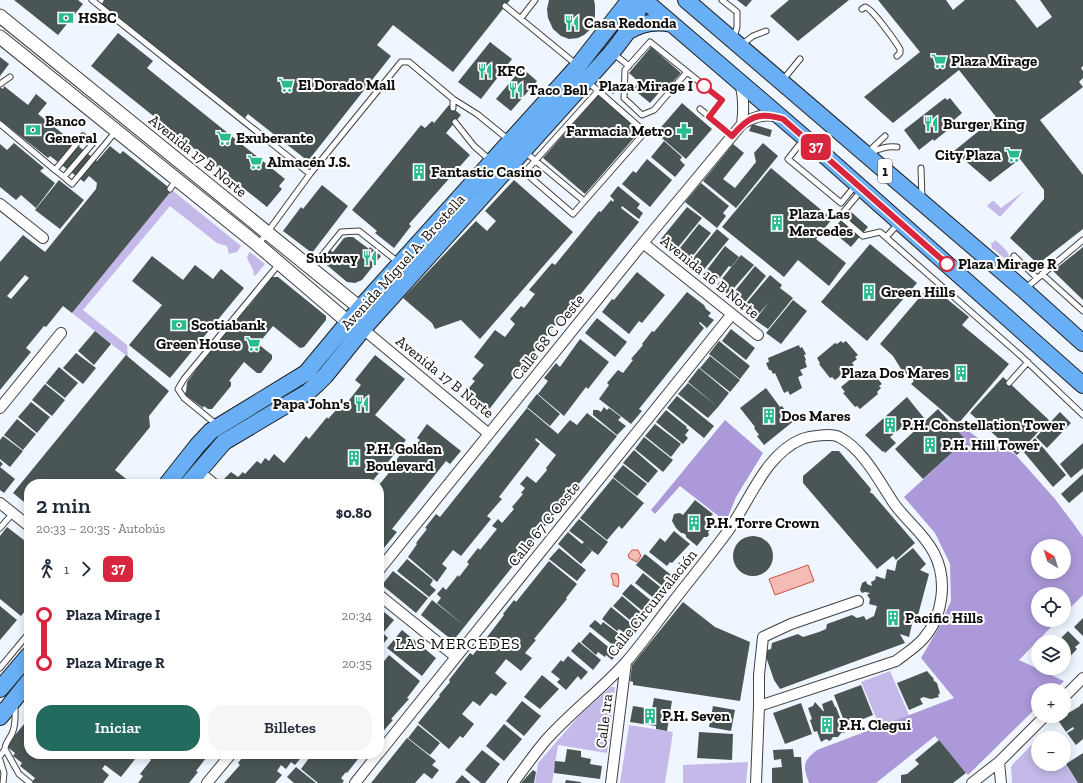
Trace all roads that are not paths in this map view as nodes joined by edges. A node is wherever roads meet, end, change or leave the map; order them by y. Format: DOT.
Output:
graph roads {
  1 [pos="92,0"];
  2 [pos="535,0"];
  3 [pos="616,0"];
  4 [pos="637,0"];
  5 [pos="642,0"];
  6 [pos="722,0"];
  7 [pos="693,3"];
  8 [pos="505,6"];
  9 [pos="862,9"];
  10 [pos="0,16"];
  11 [pos="521,18"];
  12 [pos="612,23"];
  13 [pos="672,24"];
  14 [pos="766,31"];
  15 [pos="627,32"];
  16 [pos="0,37"];
  17 [pos="736,42"];
  18 [pos="612,52"];
  19 [pos="897,56"];
  20 [pos="800,59"];
  21 [pos="578,66"];
  22 [pos="629,66"];
  23 [pos="687,72"];
  24 [pos="10,77"];
  25 [pos="739,81"];
  26 [pos="781,82"];
  27 [pos="0,84"];
  28 [pos="592,85"];
  29 [pos="453,99"];
  30 [pos="453,108"];
  31 [pos="700,109"];
  32 [pos="709,117"];
  33 [pos="783,119"];
  34 [pos="455,122"];
  35 [pos="0,124"];
  36 [pos="742,124"];
  37 [pos="117,130"];
  38 [pos="83,136"];
  39 [pos="732,136"];
  40 [pos="885,136"];
  41 [pos="805,138"];
  42 [pos="93,143"];
  43 [pos="897,147"];
  44 [pos="523,150"];
  45 [pos="866,154"];
  46 [pos="492,162"];
  47 [pos="519,167"];
  48 [pos="920,168"];
  49 [pos="55,170"];
  50 [pos="310,174"];
  51 [pos="64,177"];
  52 [pos="860,186"];
  53 [pos="584,201"];
  54 [pos="923,203"];
  55 [pos="0,204"];
  56 [pos="465,204"];
  57 [pos="900,222"];
  58 [pos="267,232"];
  59 [pos="886,237"];
  60 [pos="43,238"];
  61 [pos="1083,240"];
  62 [pos="643,243"];
  63 [pos="258,245"];
  64 [pos="280,264"];
  65 [pos="400,264"];
  66 [pos="312,268"];
  67 [pos="1042,274"];
  68 [pos="1008,276"];
  69 [pos="1037,278"];
  70 [pos="1024,290"];
  71 [pos="360,308"];
  72 [pos="1083,311"];
  73 [pos="732,314"];
  74 [pos="348,322"];
  75 [pos="363,329"];
  76 [pos="61,333"];
  77 [pos="758,335"];
  78 [pos="1083,343"];
  79 [pos="1028,362"];
  80 [pos="1009,383"];
  81 [pos="1083,385"];
  82 [pos="0,408"];
  83 [pos="1083,415"];
  84 [pos="218,426"];
  85 [pos="489,434"];
  86 [pos="198,471"];
  87 [pos="170,479"];
  88 [pos="192,479"];
  89 [pos="208,479"];
  90 [pos="0,503"];
  91 [pos="13,513"];
  92 [pos="24,522"];
  93 [pos="0,528"];
  94 [pos="384,564"];
  95 [pos="384,598"];
  96 [pos="858,601"];
  97 [pos="24,641"];
  98 [pos="456,657"];
  99 [pos="24,659"];
  100 [pos="626,662"];
  101 [pos="2,676"];
  102 [pos="1083,678"];
  103 [pos="24,687"];
  104 [pos="1071,690"];
  105 [pos="15,698"];
  106 [pos="759,706"];
  107 [pos="0,717"];
  108 [pos="1038,723"];
  109 [pos="384,748"];
  110 [pos="5,749"];
  111 [pos="0,756"];
  112 [pos="227,759"];
  113 [pos="375,759"];
  114 [pos="0,760"];
  115 [pos="999,762"];
  116 [pos="3,783"];
  117 [pos="30,783"];
  118 [pos="207,783"];
  119 [pos="355,783"];
  120 [pos="513,783"];
  121 [pos="611,783"];
  122 [pos="756,783"];
  123 [pos="972,783"];
  124 [pos="1001,783"];
  1 -- 50 [label="lane"];
  2 -- 11 [label="lane"];
  3 -- 12 [label="main road"];
  4 -- 12 [label="main road, Avenida Miguel A. Brostella"];
  5 -- 13 [label="main road, 1"];
  5 -- 15 [label="main road, Avenida Miguel A. Brostella"];
  6 -- 17 [label="lane"];
  7 -- 17 [label="main road, 1"];
  8 -- 11 [label="lane"];
  9 -- 19 [label="lane"];
  10 -- 58 [label="street, Avenida 17 B Norte"];
  11 -- 21 [label="lane"];
  12 -- 21 [label="main road, Avenida Miguel A. Brostella"];
  13 -- 15 [label="main road"];
  13 -- 25 [label="main road, 1"];
  14 -- 17 [label="lane"];
  15 -- 18 [label="main road, Avenida Miguel A. Brostella"];
  16 -- 37 [label="street, Avenida 17 B Norte"];
  17 -- 26 [label="main road, 1"];
  18 -- 22 [label="lane"];
  18 -- 28 [label="main road, Avenida Miguel A. Brostella"];
  20 -- 26 [label="lane"];
  21 -- 44 [label="main road, Avenida Miguel A. Brostella"];
  22 -- 23 [label="lane"];
  22 -- 23 [label="lane"];
  23 -- 32 [label="lane"];
  24 -- 27 [label="lane"];
  25 -- 33 [label="main road, 1"];
  25 -- 36 [label="street"];
  26 -- 45 [label="main road, 1"];
  28 -- 44 [label="main road, Avenida Miguel A. Brostella"];
  28 -- 53 [label="lane"];
  29 -- 30 [label="lane"];
  29 -- 44 [label="lane"];
  29 -- 50 [label="lane"];
  31 -- 32 [label="lane"];
  32 -- 39 [label="lane"];
  33 -- 36 [label="street, Calle 68 C Oeste"];
  33 -- 41 [label="main road, 1"];
  34 -- 46 [label="lane"];
  35 -- 49 [label="lane"];
  36 -- 39 [label="street, Calle 68 C Oeste"];
  37 -- 51 [label="lane"];
  37 -- 63 [label="street, Avenida 17 B Norte"];
  38 -- 49 [label="lane"];
  39 -- 62 [label="street, Calle 68 C Oeste"];
  40 -- 45 [label="lane"];
  41 -- 52 [label="main road, 1"];
  41 -- 52 [label="lane"];
  42 -- 51 [label="lane"];
  43 -- 45 [label="lane"];
  44 -- 46 [label="main road, Avenida Miguel A. Brostella"];
  44 -- 47 [label="main road, Avenida Miguel A. Brostella"];
  44 -- 53 [label="lane"];
  45 -- 54 [label="main road, 1"];
  46 -- 56 [label="main road, Avenida Miguel A. Brostella"];
  47 -- 53 [label="lane"];
  47 -- 56 [label="main road, Avenida Miguel A. Brostella"];
  48 -- 54 [label="lane"];
  49 -- 51 [label="lane"];
  50 -- 58 [label="lane"];
  52 -- 57 [label="main road, 1"];
  52 -- 59 [label="lane"];
  54 -- 68 [label="main road, 1"];
  55 -- 60 [label="street"];
  56 -- 65 [label="main road, Avenida Miguel A. Brostella"];
  56 -- 75 [label="main road, Avenida Miguel A. Brostella"];
  57 -- 59 [label="lane"];
  57 -- 81 [label="main road, 1"];
  58 -- 63 [label="lane"];
  58 -- 66 [label="street, Avenida 17 B Norte"];
  59 -- 79 [label="lane"];
  61 -- 67 [label="lane"];
  62 -- 73 [label="street, Avenida 16 B Norte"];
  62 -- 85 [label="street, Calle 68 C Oeste"];
  63 -- 64 [label="street, Avenida 17 B Norte"];
  64 -- 74 [label="street, Avenida 17 B Norte"];
  64 -- 84 [label="lane"];
  65 -- 66 [label="lane"];
  65 -- 71 [label="main road, Avenida Miguel A. Brostella"];
  66 -- 71 [label="street, Avenida 17 B Norte"];
  67 -- 69 [label="lane"];
  67 -- 72 [label="lane"];
  68 -- 69 [label="lane"];
  68 -- 70 [label="main road, 1"];
  69 -- 70 [label="lane"];
  70 -- 78 [label="main road, 1"];
  71 -- 74 [label="main road, Avenida Miguel A. Brostella"];
  71 -- 75 [label="street"];
  73 -- 77 [label="street, Avenida 16 B Norte"];
  73 -- 98 [label="street, Calle 67 C Oeste"];
  74 -- 75 [label="street, Avenida 17 B Norte"];
  74 -- 84 [label="main road, Avenida Miguel A. Brostella"];
  75 -- 85 [label="street, Avenida 17 B Norte"];
  75 -- 86 [label="main road, Avenida Miguel A. Brostella"];
  76 -- 82 [label="street"];
  79 -- 80 [label="lane"];
  79 -- 83 [label="lane"];
  84 -- 87 [label="main road, Avenida Miguel A. Brostella"];
  85 -- 94 [label="street, Calle 68 C Oeste"];
  86 -- 88 [label="main road, Avenida Miguel A. Brostella"];
  86 -- 89 [label="street"];
  90 -- 91 [label="street"];
  91 -- 92 [label="street"];
  91 -- 93 [label="lane"];
  95 -- 98 [label="street"];
  96 -- 106 [label="street"];
  97 -- 101 [label="lane"];
  98 -- 109 [label="street, Calle 67 C Oeste"];
  99 -- 101 [label="main road"];
  100 -- 106 [label="street, Calle Circunvalación"];
  100 -- 120 [label="street, Calle Circunvalación"];
  100 -- 121 [label="street, Calle 1ra"];
  102 -- 104 [label="street"];
  103 -- 105 [label="main road"];
  105 -- 107 [label="main road"];
  105 -- 110 [label="lane"];
  106 -- 122 [label="street"];
  108 -- 115 [label="street"];
  110 -- 111 [label="lane"];
  110 -- 117 [label="lane"];
  112 -- 118 [label="street"];
  113 -- 119 [label="street, Calle 67 C Oeste"];
  114 -- 116 [label="lane"];
  115 -- 123 [label="street"];
  115 -- 124 [label="street"];
}
